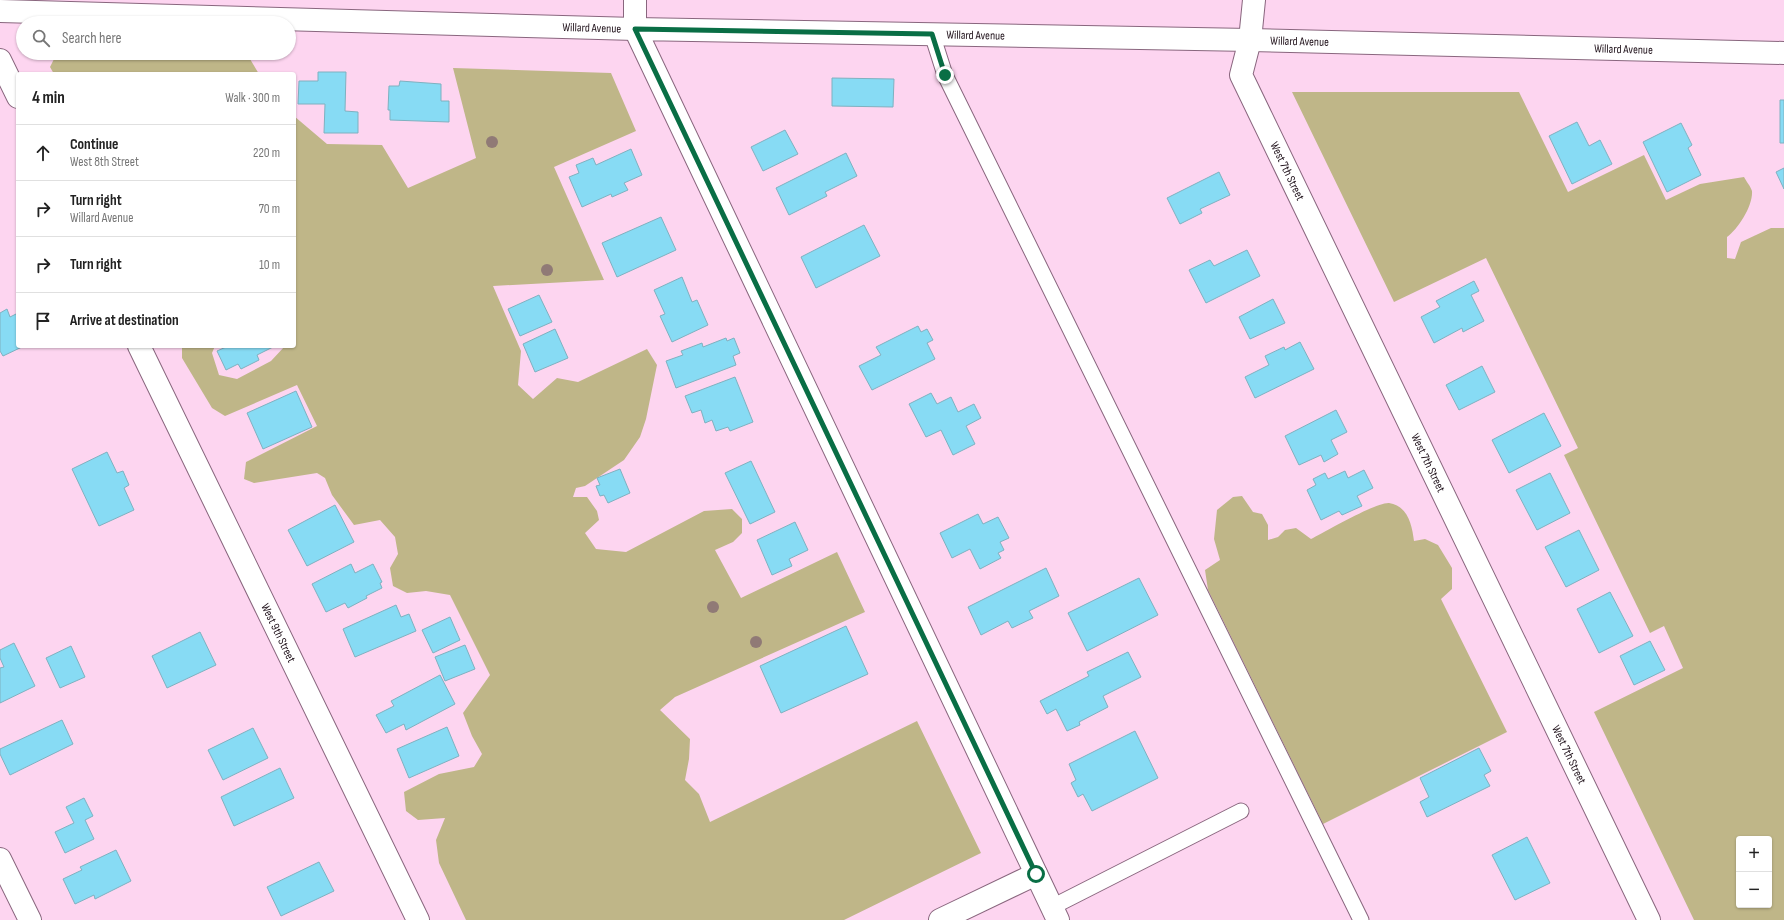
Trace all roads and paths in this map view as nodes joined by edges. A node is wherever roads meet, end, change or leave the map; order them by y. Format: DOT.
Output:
graph roads {
  1 [pos="635,0"];
  2 [pos="1254,0"];
  3 [pos="102,7"];
  4 [pos="283,9"];
  5 [pos="0,11"];
  6 [pos="635,29"];
  7 [pos="932,34"];
  8 [pos="1250,40"];
  9 [pos="1784,53"];
  10 [pos="0,60"];
  11 [pos="16,93"];
  12 [pos="140,348"];
  13 [pos="1241,811"];
  14 [pos="0,859"];
  15 [pos="1036,874"];
  16 [pos="1055,913"];
  17 [pos="30,920"];
  18 [pos="418,920"];
  19 [pos="940,920"];
  20 [pos="1361,920"];
  21 [pos="1649,920"];
  1 -- 6 [label="street"];
  2 -- 8 [label="street, West 7th Street"];
  3 -- 4 [label="street, Willard Avenue"];
  3 -- 5 [label="street, Willard Avenue"];
  4 -- 6 [label="street, Willard Avenue"];
  6 -- 7 [label="street, Willard Avenue"];
  6 -- 15 [label="street"];
  7 -- 8 [label="street, Willard Avenue"];
  7 -- 20 [label="lane"];
  8 -- 9 [label="street, Willard Avenue"];
  8 -- 21 [label="street, West 7th Street"];
  10 -- 11 [label="street"];
  12 -- 18 [label="street, West 9th Street"];
  13 -- 16 [label="lane"];
  14 -- 17 [label="street"];
  15 -- 16 [label="street"];
  15 -- 19 [label="street"];
}
